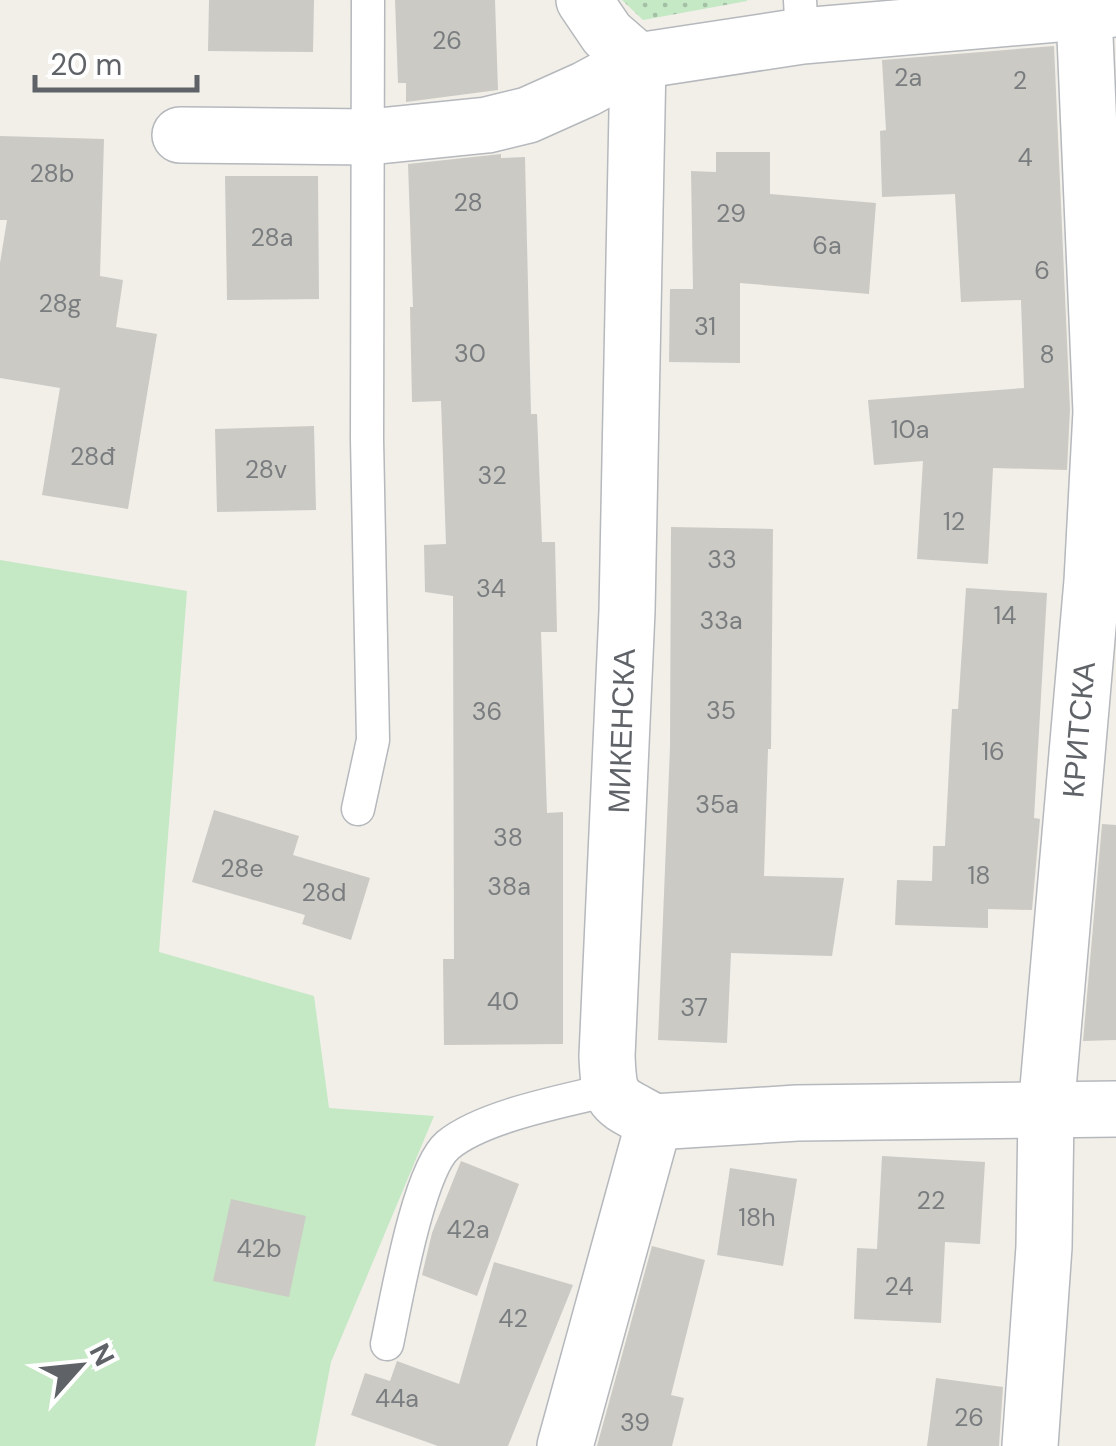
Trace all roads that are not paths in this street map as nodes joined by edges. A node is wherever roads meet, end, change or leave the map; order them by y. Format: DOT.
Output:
graph roads {
  1 [pos="368,0"];
  2 [pos="584,0"];
  3 [pos="1100,11"];
  4 [pos="801,18"];
  5 [pos="638,61"];
  6 [pos="180,135"];
  7 [pos="369,137"];
  8 [pos="358,809"];
  9 [pos="608,1090"];
  10 [pos="1116,1110"];
  11 [pos="1046,1111"];
  12 [pos="654,1122"];
  13 [pos="387,1344"];
  14 [pos="565,1446"];
  15 [pos="1030,1446"];
  1 -- 7 [label="lane"];
  2 -- 5 [label="street"];
  3 -- 4 [label="street"];
  3 -- 11 [label="street, КРИТСКА"];
  4 -- 5 [label="street"];
  5 -- 7 [label="street"];
  5 -- 9 [label="street, МИКЕНСКА"];
  6 -- 7 [label="street"];
  7 -- 8 [label="lane"];
  9 -- 12 [label="street"];
  9 -- 13 [label="lane"];
  10 -- 11 [label="street"];
  11 -- 12 [label="street"];
  11 -- 15 [label="street, КРИТСКА"];
  12 -- 14 [label="street"];
}
